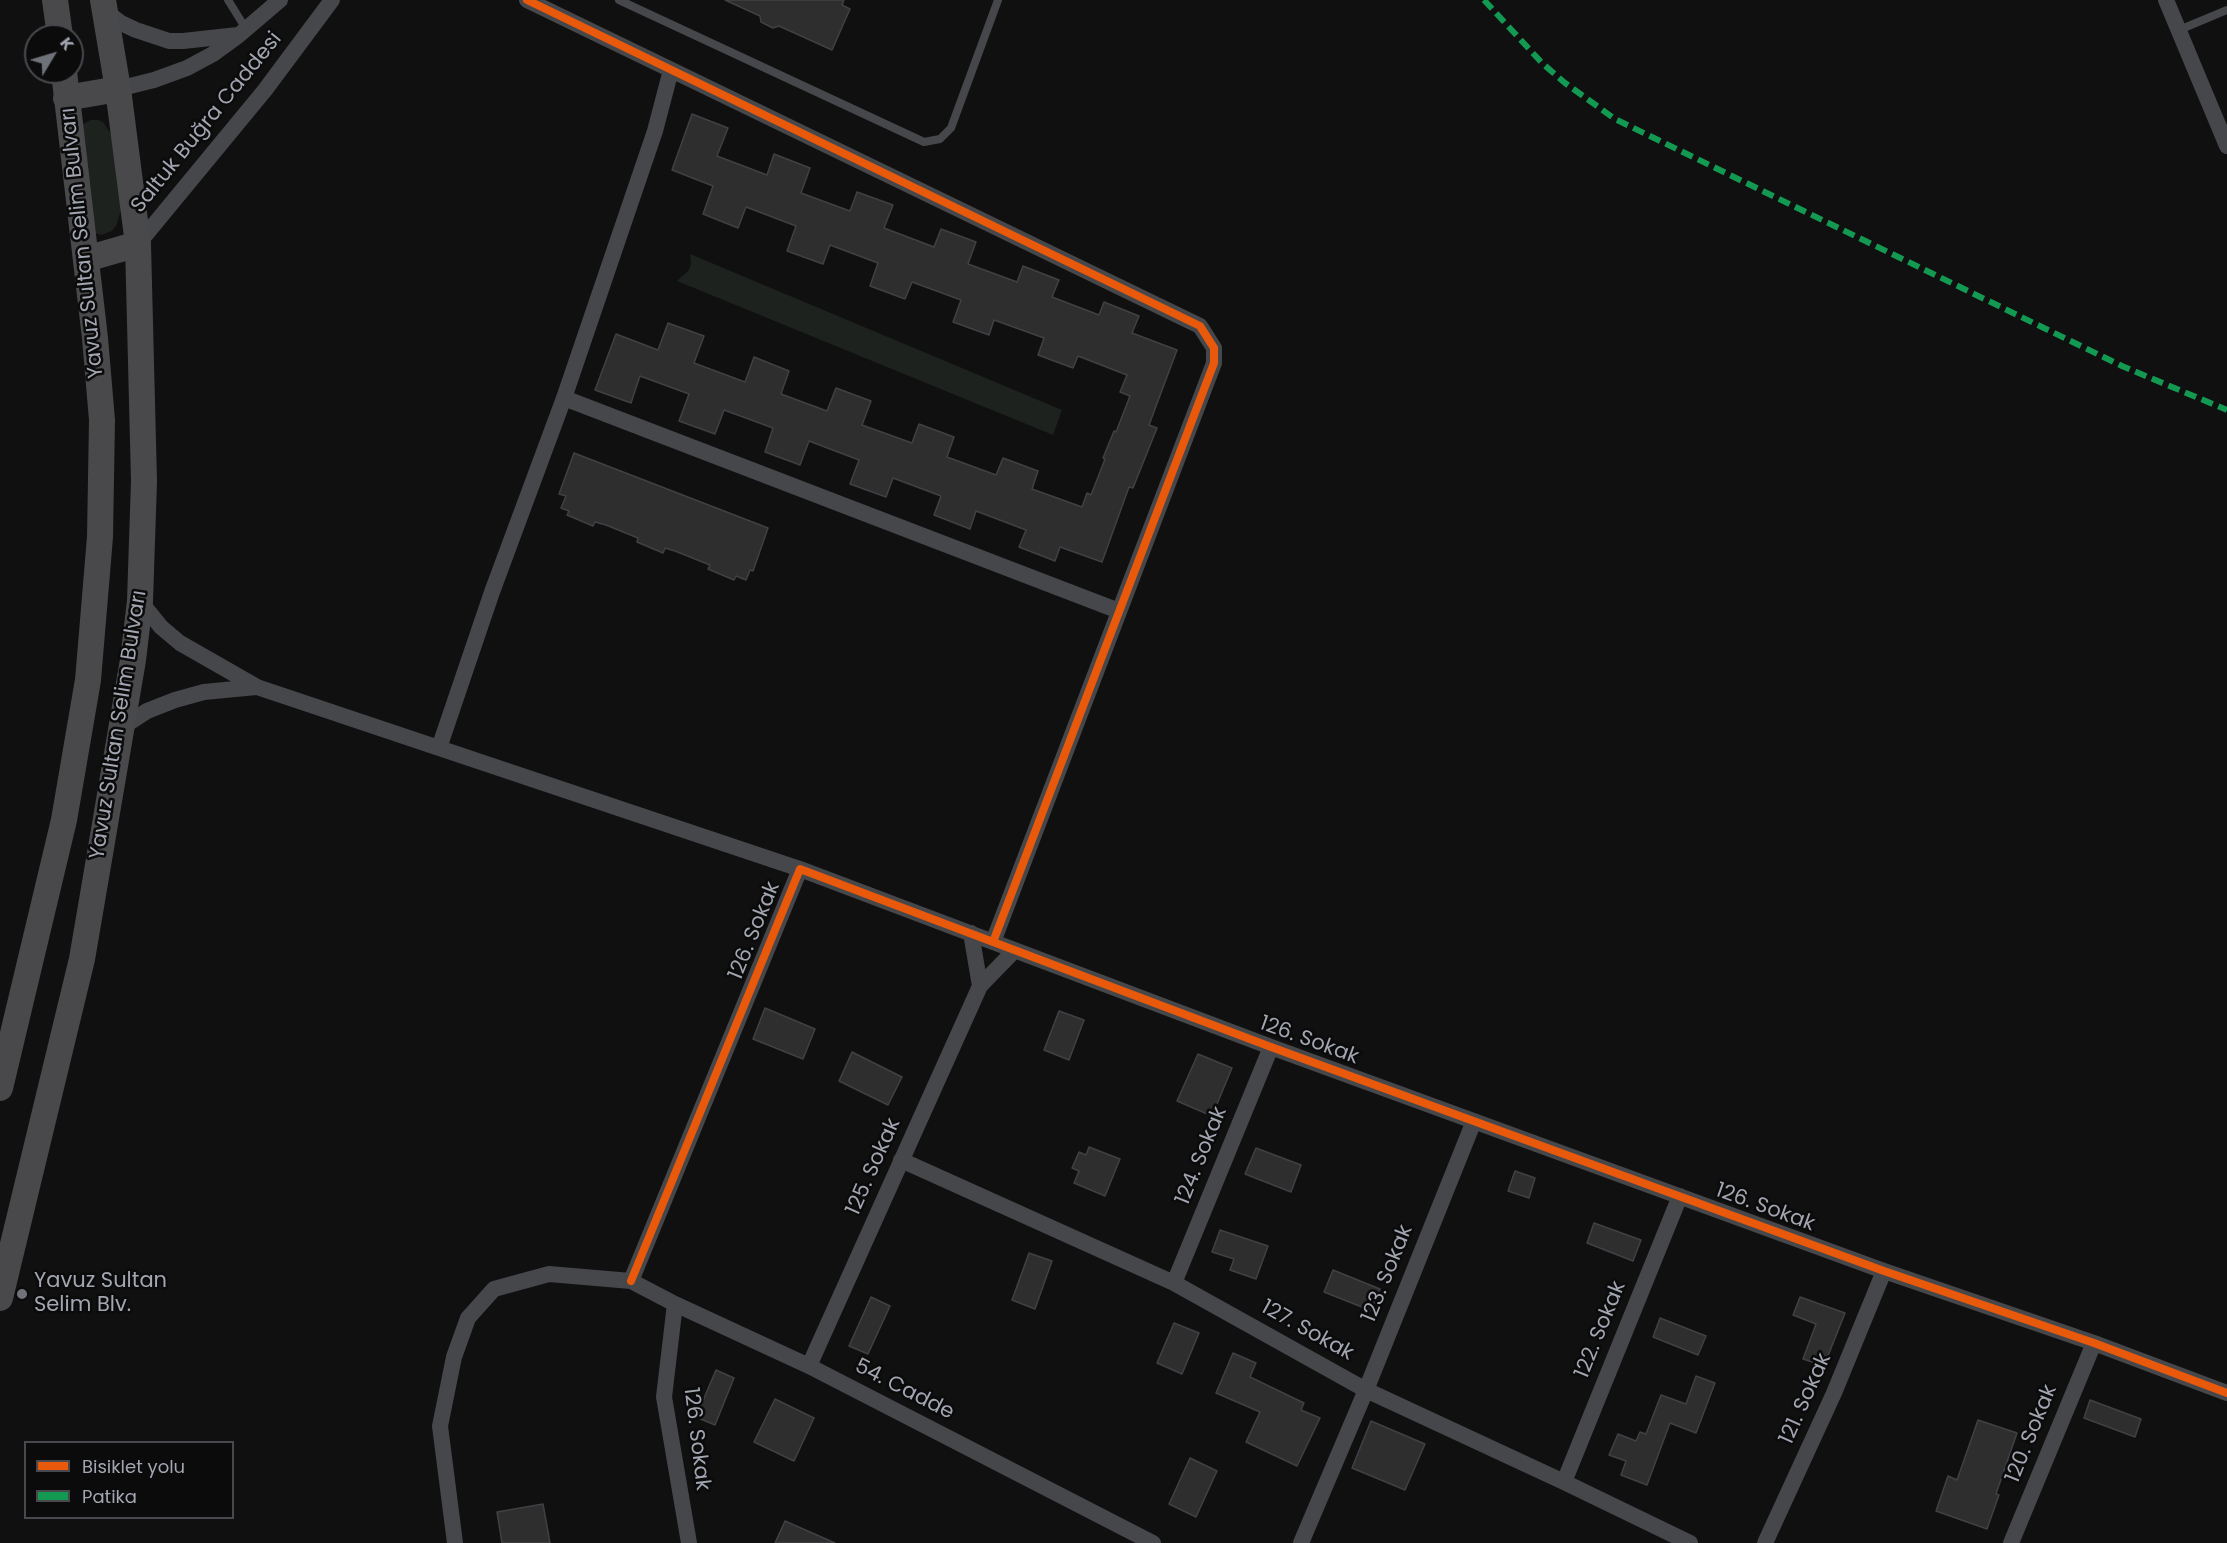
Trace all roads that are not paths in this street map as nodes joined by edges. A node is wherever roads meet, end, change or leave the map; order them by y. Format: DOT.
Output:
graph roads {
  1 [pos="56,0"];
  2 [pos="228,0"];
  3 [pos="280,0"];
  4 [pos="332,0"];
  5 [pos="527,0"];
  6 [pos="619,0"];
  7 [pos="998,0"];
  8 [pos="2166,0"];
  9 [pos="104,5"];
  10 [pos="2227,10"];
  11 [pos="59,24"];
  12 [pos="2179,30"];
  13 [pos="243,32"];
  14 [pos="671,70"];
  15 [pos="65,84"];
  16 [pos="118,89"];
  17 [pos="66,98"];
  18 [pos="2227,146"];
  19 [pos="138,244"];
  20 [pos="86,259"];
  21 [pos="564,398"];
  22 [pos="140,602"];
  23 [pos="1119,611"];
  24 [pos="257,687"];
  25 [pos="121,728"];
  26 [pos="439,748"];
  27 [pos="800,869"];
  28 [pos="971,933"];
  29 [pos="993,942"];
  30 [pos="1014,951"];
  31 [pos="980,986"];
  32 [pos="1271,1047"];
  33 [pos="0,1088"];
  34 [pos="1474,1121"];
  35 [pos="901,1160"];
  36 [pos="1680,1196"];
  37 [pos="1884,1272"];
  38 [pos="631,1281"];
  39 [pos="1174,1283"];
  40 [pos="0,1298"];
  41 [pos="675,1304"];
  42 [pos="2094,1343"];
  43 [pos="809,1366"];
  44 [pos="1366,1390"];
  45 [pos="2227,1393"];
  46 [pos="1564,1482"];
  47 [pos="455,1543"];
  48 [pos="689,1543"];
  49 [pos="1154,1543"];
  50 [pos="1301,1543"];
  51 [pos="1690,1543"];
  52 [pos="1765,1543"];
  53 [pos="2011,1543"];
  1 -- 11 [label="main road"];
  2 -- 13 [label="lane"];
  3 -- 13 [label="street, Saltuk Buğra Caddesi"];
  4 -- 19 [label="street, Saltuk Buğra Caddesi"];
  5 -- 14 [label="street"];
  6 -- 7 [label="lane"];
  8 -- 12 [label="street"];
  9 -- 13 [label="street"];
  9 -- 16 [label="main road, Yavuz Sultan Selim Bulvarı"];
  10 -- 12 [label="lane"];
  12 -- 18 [label="street"];
  13 -- 16 [label="street, Saltuk Buğra Caddesi"];
  14 -- 21 [label="street"];
  14 -- 23 [label="street"];
  15 -- 17 [label="main road, Yavuz Sultan Selim Bulvarı"];
  16 -- 17 [label="main road"];
  16 -- 19 [label="main road, Yavuz Sultan Selim Bulvarı"];
  17 -- 20 [label="main road, Yavuz Sultan Selim Bulvarı"];
  19 -- 20 [label="main road"];
  19 -- 22 [label="main road, Yavuz Sultan Selim Bulvarı"];
  20 -- 33 [label="main road, Yavuz Sultan Selim Bulvarı"];
  21 -- 23 [label="street"];
  21 -- 26 [label="street"];
  22 -- 24 [label="street"];
  22 -- 25 [label="main road, Yavuz Sultan Selim Bulvarı"];
  23 -- 29 [label="street"];
  24 -- 25 [label="street"];
  24 -- 26 [label="street"];
  25 -- 40 [label="main road, Yavuz Sultan Selim Bulvarı"];
  26 -- 27 [label="street"];
  27 -- 28 [label="street, 126. Sokak"];
  27 -- 38 [label="street, 126. Sokak"];
  28 -- 29 [label="street, 126. Sokak"];
  28 -- 31 [label="street"];
  29 -- 30 [label="street, 126. Sokak"];
  30 -- 31 [label="street, 125. Sokak"];
  30 -- 32 [label="street, 126. Sokak"];
  31 -- 35 [label="street, 125. Sokak"];
  32 -- 34 [label="street, 126. Sokak"];
  32 -- 39 [label="street, 124. Sokak"];
  34 -- 36 [label="street, 126. Sokak"];
  34 -- 44 [label="street, 123. Sokak"];
  35 -- 39 [label="street, 127. Sokak"];
  35 -- 43 [label="street, 125. Sokak"];
  36 -- 37 [label="street, 126. Sokak"];
  36 -- 46 [label="street, 122. Sokak"];
  37 -- 42 [label="street, 126. Sokak"];
  37 -- 52 [label="street, 121. Sokak"];
  38 -- 41 [label="street, 54. Cadde"];
  38 -- 47 [label="street"];
  39 -- 44 [label="street, 127. Sokak"];
  41 -- 43 [label="street, 54. Cadde"];
  41 -- 48 [label="street, 126. Sokak"];
  42 -- 45 [label="street, 126. Sokak"];
  42 -- 53 [label="street, 120. Sokak"];
  43 -- 49 [label="street, 54. Cadde"];
  44 -- 46 [label="street, 127. Sokak"];
  44 -- 50 [label="street, 123. Sokak"];
  46 -- 51 [label="street, 127. Sokak"];
}
